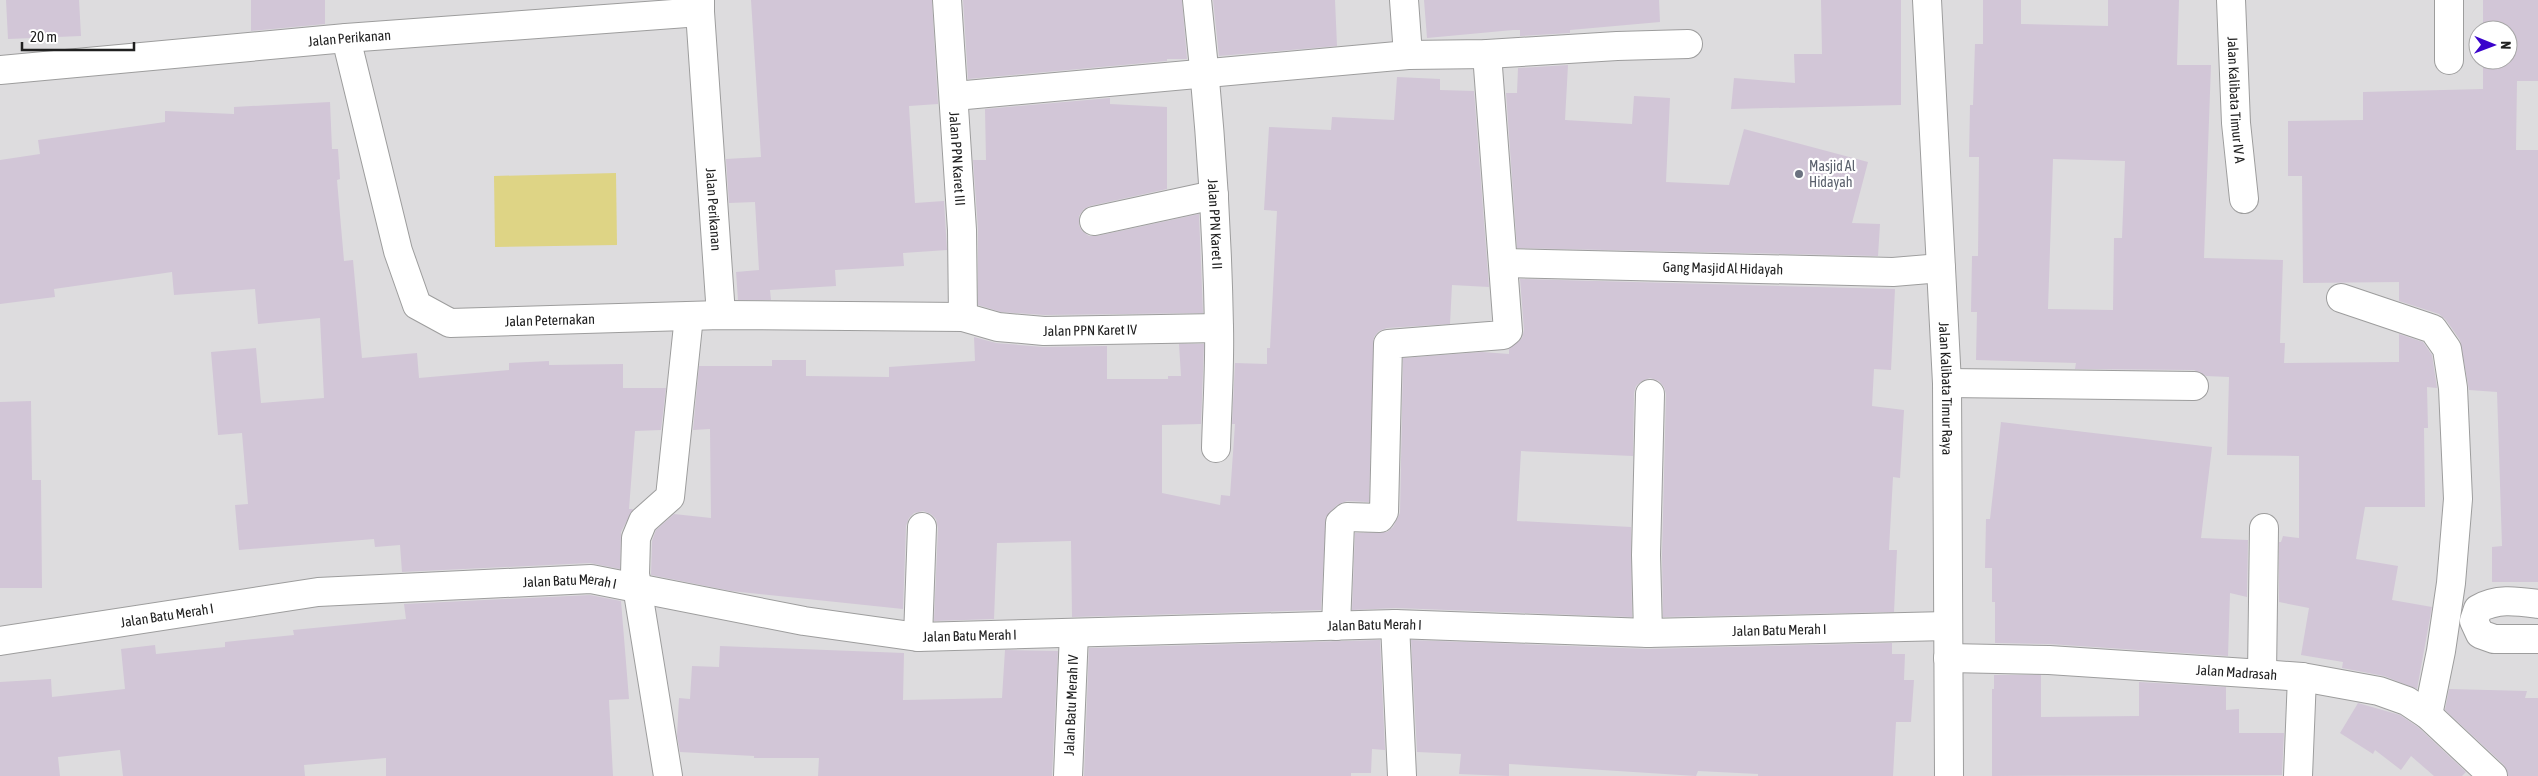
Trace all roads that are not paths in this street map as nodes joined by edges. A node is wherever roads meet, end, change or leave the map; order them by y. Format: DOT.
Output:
graph roads {
  1 [pos="947,0"];
  2 [pos="1197,0"];
  3 [pos="1404,0"];
  4 [pos="1927,0"];
  5 [pos="2231,0"];
  6 [pos="2449,0"];
  7 [pos="700,6"];
  8 [pos="346,38"];
  9 [pos="1688,44"];
  10 [pos="1487,54"];
  11 [pos="1408,55"];
  12 [pos="2449,60"];
  13 [pos="0,70"];
  14 [pos="1206,73"];
  15 [pos="954,96"];
  16 [pos="1214,195"];
  17 [pos="2244,199"];
  18 [pos="1094,221"];
  19 [pos="1504,262"];
  20 [pos="1941,268"];
  21 [pos="2341,298"];
  22 [pos="721,315"];
  23 [pos="689,316"];
  24 [pos="963,317"];
  25 [pos="1219,328"];
  26 [pos="1947,382"];
  27 [pos="2194,386"];
  28 [pos="1650,394"];
  29 [pos="1216,448"];
  30 [pos="922,527"];
  31 [pos="2264,528"];
  32 [pos="636,588"];
  33 [pos="2538,604"];
  34 [pos="1395,624"];
  35 [pos="1336,626"];
  36 [pos="1947,626"];
  37 [pos="1074,633"];
  38 [pos="1648,633"];
  39 [pos="918,636"];
  40 [pos="2538,639"];
  41 [pos="0,641"];
  42 [pos="1948,658"];
  43 [pos="2262,674"];
  44 [pos="2302,678"];
  45 [pos="2428,715"];
  46 [pos="668,776"];
  47 [pos="1068,776"];
  48 [pos="1402,776"];
  49 [pos="1949,776"];
  50 [pos="2298,776"];
  51 [pos="2493,776"];
  1 -- 15 [label="street, Jalan PPN Karet III"];
  2 -- 14 [label="street, Jalan PPN Karet II"];
  3 -- 11 [label="street"];
  4 -- 20 [label="street, Jalan Kalibata Timur Raya"];
  5 -- 17 [label="street, Jalan Kalibata Timur IV A"];
  6 -- 12 [label="street"];
  7 -- 8 [label="street, Jalan Perikanan"];
  7 -- 22 [label="street, Jalan Perikanan"];
  8 -- 13 [label="street, Jalan Perikanan"];
  8 -- 23 [label="street, Jalan Peternakan"];
  9 -- 10 [label="street"];
  10 -- 11 [label="street"];
  10 -- 19 [label="street"];
  11 -- 14 [label="street"];
  14 -- 15 [label="street"];
  14 -- 16 [label="street, Jalan PPN Karet II"];
  15 -- 24 [label="street, Jalan PPN Karet III"];
  16 -- 18 [label="street"];
  16 -- 25 [label="street, Jalan PPN Karet II"];
  19 -- 20 [label="street, Gang Masjid Al Hidayah"];
  19 -- 35 [label="street"];
  20 -- 26 [label="street, Jalan Kalibata Timur Raya"];
  21 -- 45 [label="street"];
  22 -- 23 [label="street, Jalan Peternakan"];
  22 -- 24 [label="street, Jalan Peternakan"];
  23 -- 32 [label="street"];
  24 -- 25 [label="street, Jalan PPN Karet IV"];
  25 -- 29 [label="street, Jalan PPN Karet II"];
  26 -- 27 [label="street"];
  26 -- 36 [label="street, Jalan Kalibata Timur Raya"];
  28 -- 38 [label="street"];
  30 -- 39 [label="street"];
  31 -- 43 [label="street"];
  32 -- 39 [label="street, Jalan Batu Merah I"];
  32 -- 41 [label="street, Jalan Batu Merah I"];
  32 -- 46 [label="street"];
  33 -- 40 [label="street"];
  34 -- 35 [label="street, Jalan Batu Merah I"];
  34 -- 38 [label="street, Jalan Batu Merah I"];
  34 -- 48 [label="street"];
  35 -- 37 [label="street, Jalan Batu Merah I"];
  36 -- 38 [label="street, Jalan Batu Merah I"];
  36 -- 42 [label="street, Jalan Kalibata Timur Raya"];
  37 -- 39 [label="street, Jalan Batu Merah I"];
  37 -- 47 [label="street, Jalan Batu Merah IV"];
  42 -- 43 [label="street, Jalan Madrasah"];
  42 -- 49 [label="street, Jalan Kalibata Timur Raya"];
  43 -- 44 [label="street, Jalan Madrasah"];
  44 -- 45 [label="street, Jalan Madrasah"];
  44 -- 50 [label="street"];
  45 -- 51 [label="street, Jalan Madrasah"];
}
